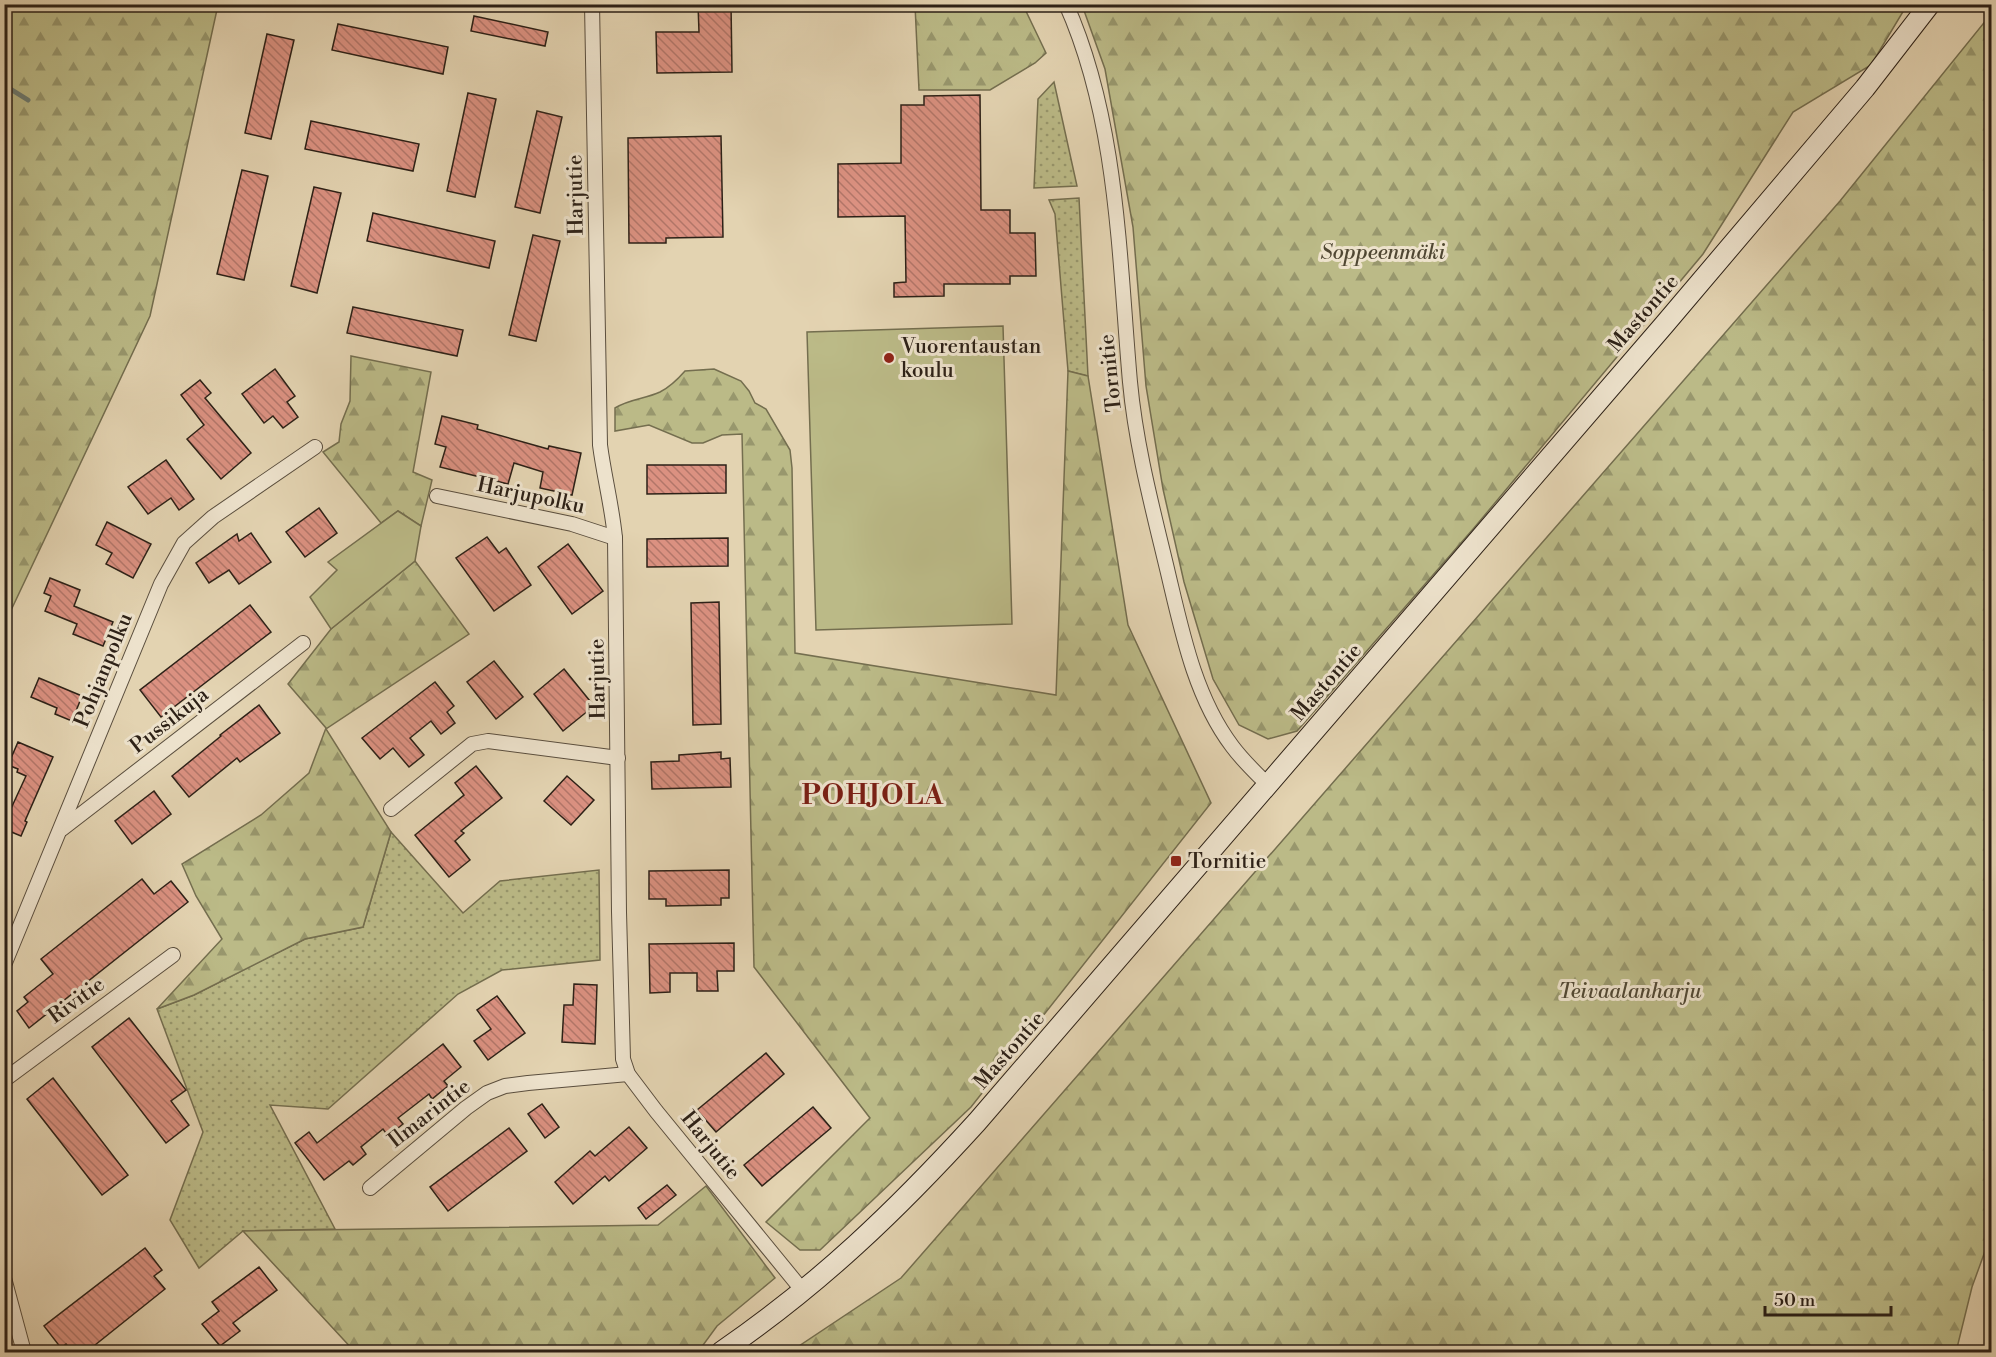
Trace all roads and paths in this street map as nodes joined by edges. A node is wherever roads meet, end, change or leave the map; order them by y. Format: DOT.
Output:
graph roads {
  1 [pos="592,4"];
  2 [pos="1066,4"];
  3 [pos="1929,4"];
  4 [pos="315,447"];
  5 [pos="437,496"];
  6 [pos="615,537"];
  7 [pos="303,643"];
  8 [pos="618,758"];
  9 [pos="1269,786"];
  10 [pos="391,809"];
  11 [pos="60,831"];
  12 [pos="173,955"];
  13 [pos="4,965"];
  14 [pos="628,1074"];
  15 [pos="4,1080"];
  16 [pos="370,1188"];
  17 [pos="4,1278"];
  18 [pos="803,1291"];
  19 [pos="19,1333"];
  20 [pos="4,1336"];
  21 [pos="24,1353"];
  22 [pos="721,1353"];
  1 -- 6 [label="street, Harjutie"];
  2 -- 9 [label="street, Tornitie"];
  3 -- 9 [label="main road, Mastontie"];
  4 -- 11 [label="street, Pohjanpolku"];
  5 -- 6 [label="street, Harjupolku"];
  6 -- 8 [label="street, Harjutie"];
  7 -- 11 [label="street, Pussikuja"];
  8 -- 10 [label="street"];
  8 -- 14 [label="street, Harjutie"];
  9 -- 18 [label="main road, Mastontie"];
  11 -- 13 [label="street, Pohjanpolku"];
  12 -- 15 [label="street, Rivitie"];
  14 -- 16 [label="street, Ilmarintie"];
  14 -- 18 [label="street, Harjutie"];
  17 -- 19 [label="street"];
  18 -- 22 [label="main road, Mastontie"];
  19 -- 20 [label="street"];
  19 -- 21 [label="street"];
}
